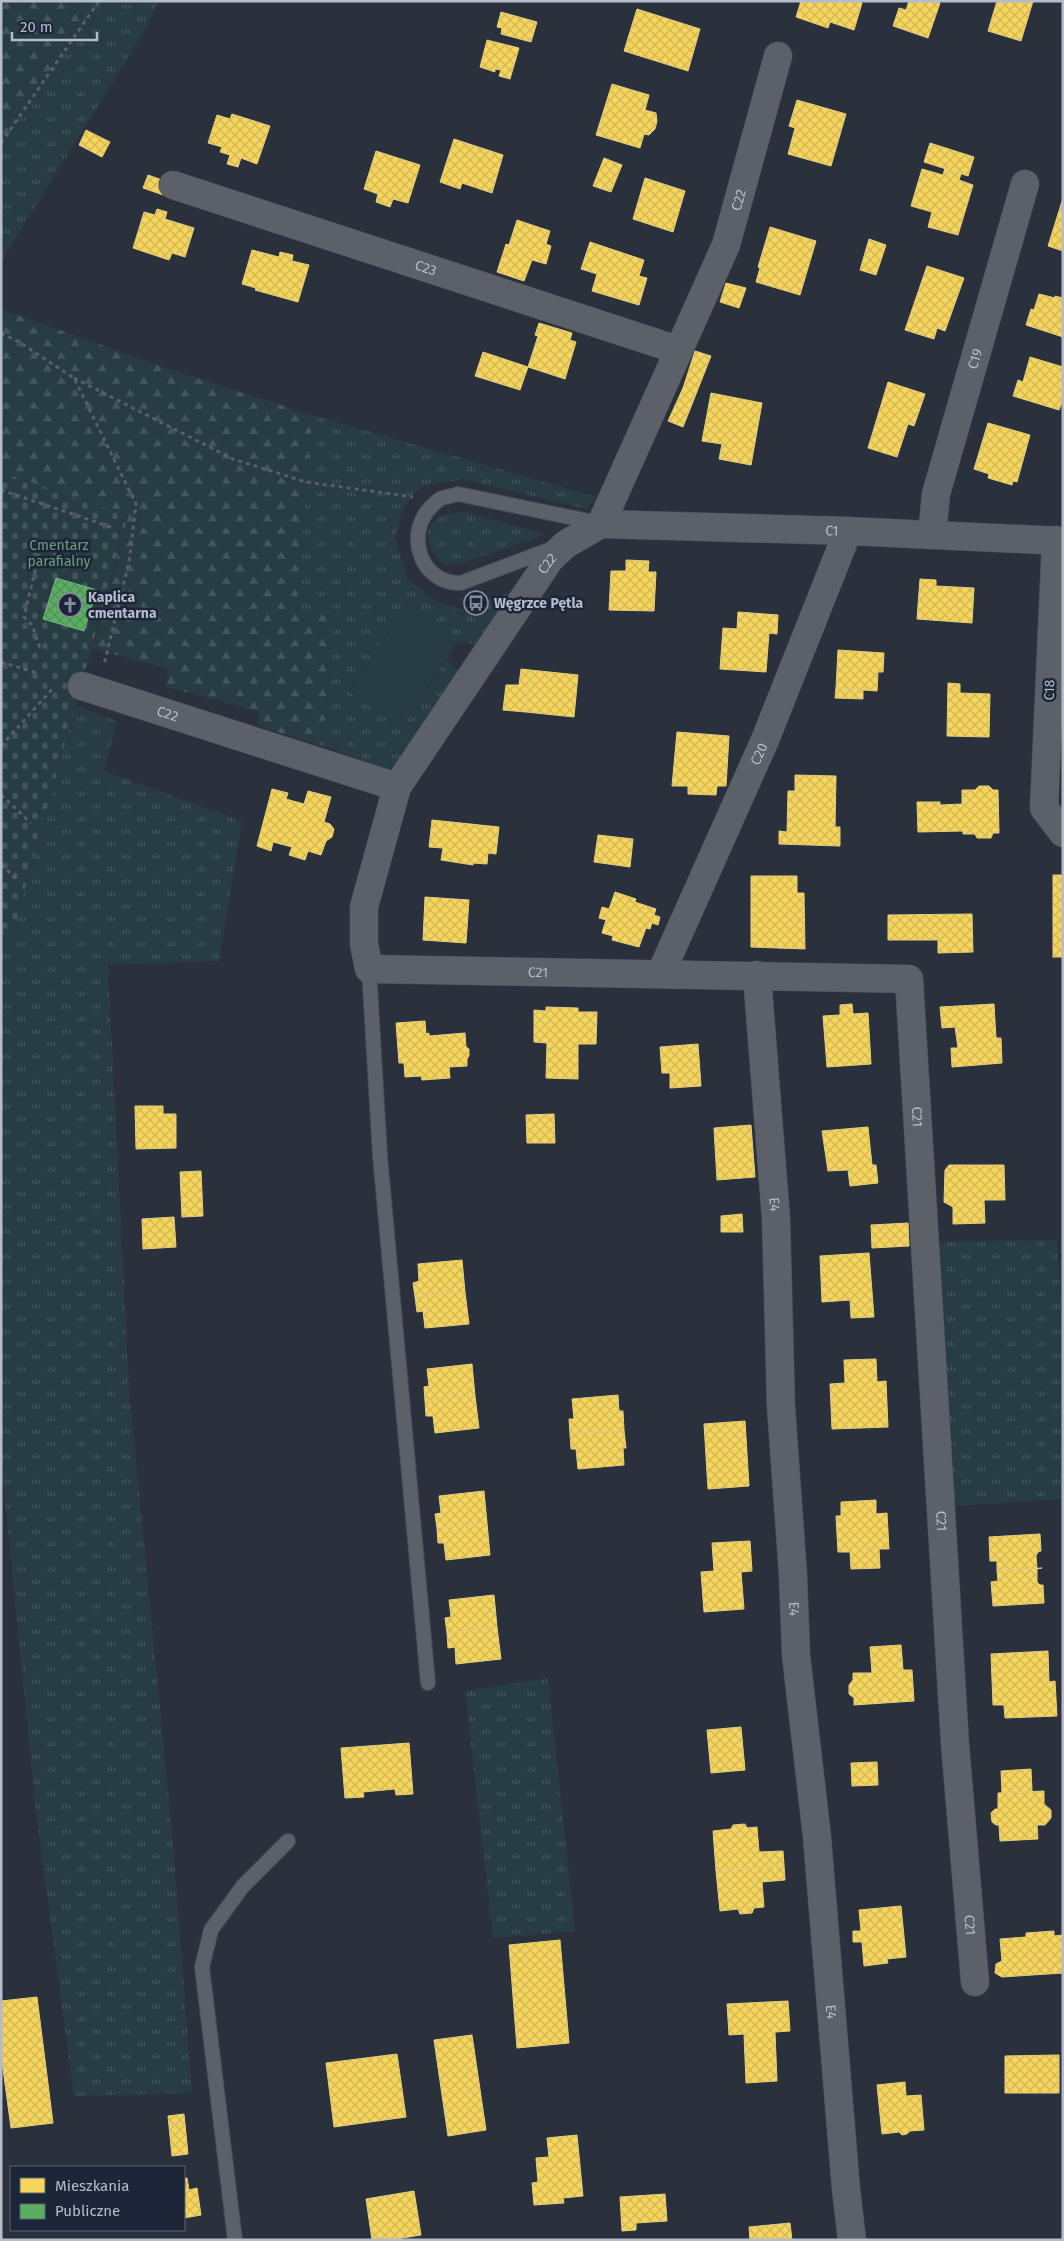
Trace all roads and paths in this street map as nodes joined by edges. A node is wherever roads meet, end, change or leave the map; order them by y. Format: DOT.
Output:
graph roads {
  1 [pos="99,1"];
  2 [pos="778,56"];
  3 [pos="1,143"];
  4 [pos="1025,184"];
  5 [pos="172,185"];
  6 [pos="1,333"];
  7 [pos="678,350"];
  8 [pos="74,378"];
  9 [pos="1,490"];
  10 [pos="439,500"];
  11 [pos="602,524"];
  12 [pos="111,526"];
  13 [pos="848,531"];
  14 [pos="932,535"];
  15 [pos="1059,541"];
  16 [pos="566,544"];
  17 [pos="41,546"];
  18 [pos="44,648"];
  19 [pos="1,662"];
  20 [pos="37,672"];
  21 [pos="79,687"];
  22 [pos="1,746"];
  23 [pos="397,787"];
  24 [pos="1,795"];
  25 [pos="31,823"];
  26 [pos="1063,833"];
  27 [pos="1,865"];
  28 [pos="19,881"];
  29 [pos="369,969"];
  30 [pos="661,973"];
  31 [pos="757,975"];
  32 [pos="428,1683"];
  33 [pos="288,1841"];
  34 [pos="974,1982"];
  35 [pos="235,2240"];
  36 [pos="852,2240"];
  1 -- 3 [label="path"];
  2 -- 7 [label="street, C22"];
  4 -- 14 [label="street, C19"];
  5 -- 7 [label="street, C23"];
  6 -- 8 [label="path"];
  7 -- 11 [label="street, C22"];
  8 -- 10 [label="path"];
  8 -- 21 [label="path"];
  9 -- 12 [label="path"];
  10 -- 11 [label="lane"];
  10 -- 16 [label="lane"];
  11 -- 13 [label="street, C1"];
  11 -- 16 [label="street, C22"];
  13 -- 14 [label="street, C1"];
  13 -- 30 [label="street, C20"];
  14 -- 15 [label="street, C1"];
  15 -- 26 [label="street, C18"];
  16 -- 23 [label="street, C22"];
  17 -- 18 [label="path"];
  19 -- 20 [label="path"];
  21 -- 22 [label="path"];
  21 -- 23 [label="street, C22"];
  23 -- 29 [label="street"];
  24 -- 25 [label="path"];
  27 -- 28 [label="path"];
  29 -- 30 [label="street, C21"];
  29 -- 32 [label="lane"];
  30 -- 31 [label="street, C21"];
  31 -- 34 [label="street, C21"];
  31 -- 36 [label="street, E4"];
  33 -- 35 [label="lane"];
}
